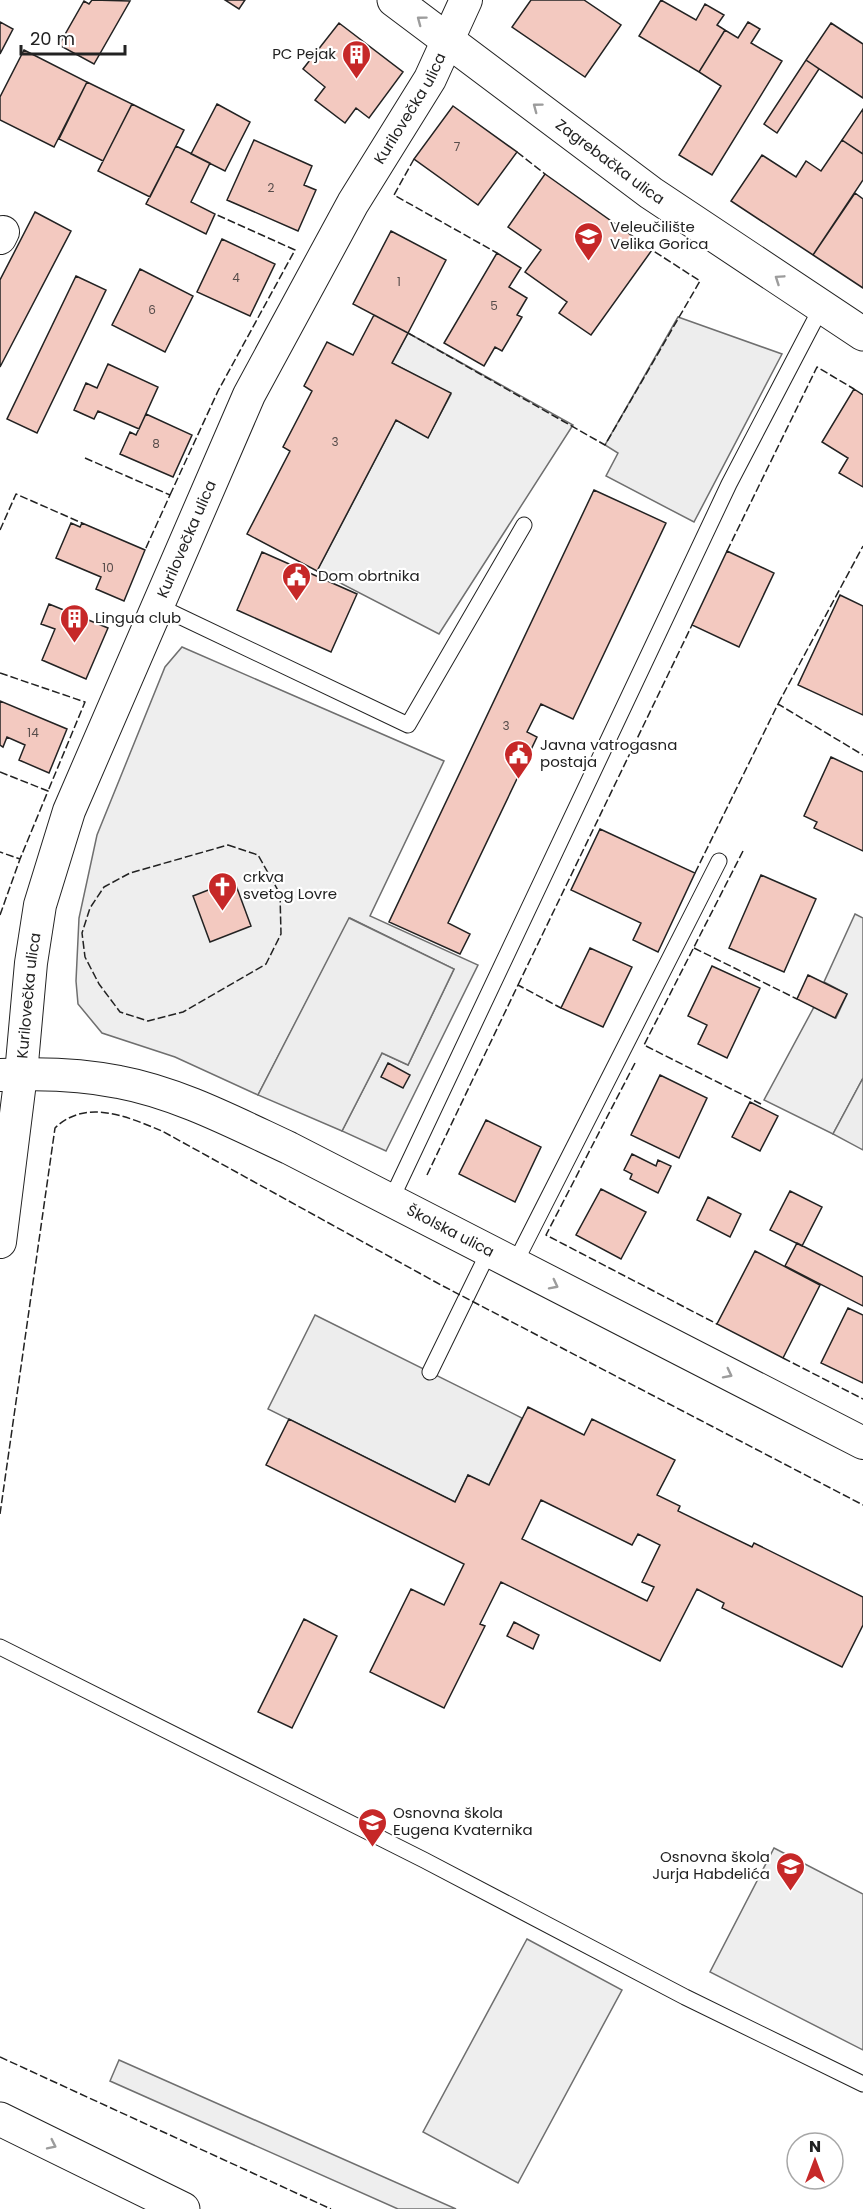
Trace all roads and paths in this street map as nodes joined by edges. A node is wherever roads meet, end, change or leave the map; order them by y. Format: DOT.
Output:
graph roads {
  1 [pos="394,0"];
  2 [pos="466,0"];
  3 [pos="449,41"];
  4 [pos="821,308"];
  5 [pos="863,334"];
  6 [pos="524,525"];
  7 [pos="156,605"];
  8 [pos="719,861"];
  9 [pos="10,1075"];
  10 [pos="390,1202"];
  11 [pos="0,1242"];
  12 [pos="501,1258"];
  13 [pos="430,1372"];
  14 [pos="863,1443"];
  15 [pos="0,1647"];
  16 [pos="863,2084"];
  17 [pos="0,2119"];
  18 [pos="183,2209"];
  3 -- 1 [label="main road, Zagrebačka ulica, one-way"];
  2 -- 3 [label="street, Kurilovečka ulica"];
  4 -- 3 [label="main road, Zagrebačka ulica, one-way"];
  3 -- 7 [label="street, Kurilovečka ulica"];
  4 -- 5 [label="main road, Zagrebačka ulica"];
  4 -- 10 [label="lane"];
  6 -- 7 [label="lane"];
  7 -- 9 [label="street, Kurilovečka ulica"];
  8 -- 12 [label="lane"];
  9 -- 10 [label="street, Školska ulica"];
  9 -- 11 [label="street, Kurilovečka ulica"];
  10 -- 12 [label="street, Školska ulica"];
  12 -- 13 [label="lane"];
  12 -- 14 [label="street, Školska ulica, one-way"];
  15 -- 16 [label="lane"];
  17 -- 18 [label="main road, one-way"];
}
